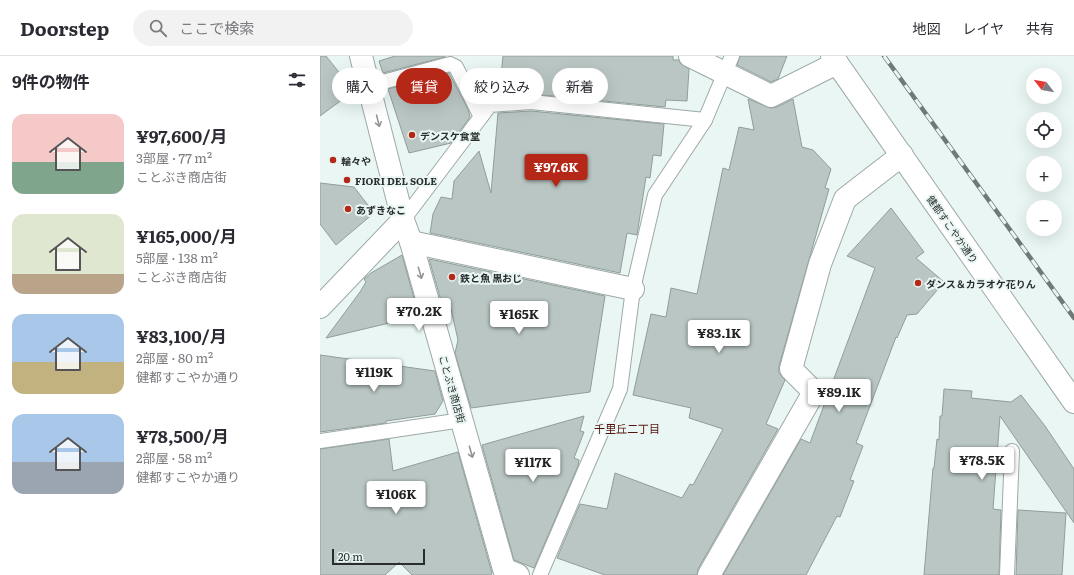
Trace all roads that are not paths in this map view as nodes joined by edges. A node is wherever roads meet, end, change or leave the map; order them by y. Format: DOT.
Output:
graph roads {
  1 [pos="361,56"];
  2 [pos="690,56"];
  3 [pos="835,59"];
  4 [pos="729,65"];
  5 [pos="364,68"];
  6 [pos="388,81"];
  7 [pos="373,104"];
  8 [pos="481,117"];
  9 [pos="705,120"];
  10 [pos="902,155"];
  11 [pos="403,220"];
  12 [pos="411,242"];
  13 [pos="632,289"];
  14 [pos="320,307"];
  15 [pos="1074,402"];
  16 [pos="462,420"];
  17 [pos="320,441"];
  18 [pos="1012,451"];
  19 [pos="507,573"];
  20 [pos="540,575"];
  21 [pos="709,575"];
  22 [pos="1007,575"];
  1 -- 5 [label="street, ことぶき商店街"];
  2 -- 4 [label="street"];
  3 -- 4 [label="street"];
  3 -- 10 [label="street, 健都すこやか通り"];
  4 -- 9 [label="lane"];
  6 -- 8 [label="lane"];
  7 -- 11 [label="street, ことぶき商店街, one-way"];
  8 -- 9 [label="lane"];
  8 -- 11 [label="lane"];
  9 -- 13 [label="lane"];
  10 -- 15 [label="street, 健都すこやか通り"];
  10 -- 21 [label="street"];
  11 -- 12 [label="street, ことぶき商店街"];
  11 -- 14 [label="street"];
  12 -- 13 [label="street"];
  12 -- 16 [label="street, ことぶき商店街, one-way"];
  13 -- 20 [label="lane"];
  16 -- 17 [label="lane"];
  16 -- 19 [label="street, ことぶき商店街, one-way"];
  18 -- 22 [label="lane"];
}
